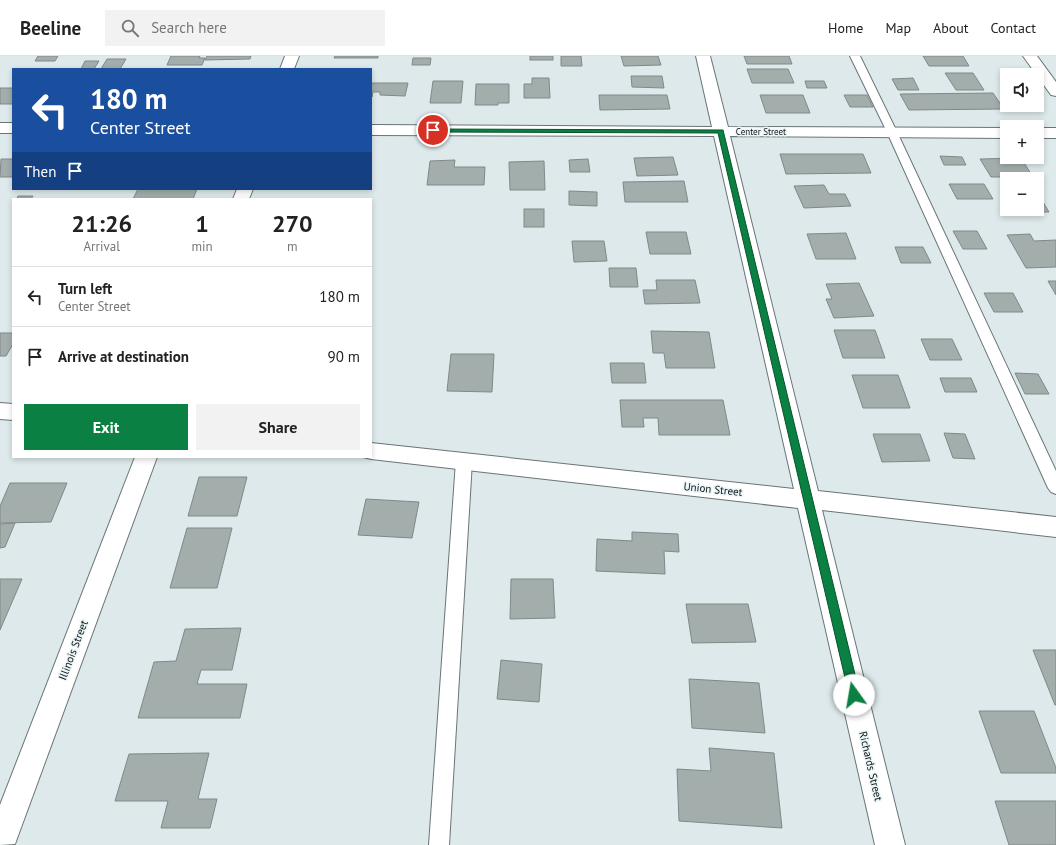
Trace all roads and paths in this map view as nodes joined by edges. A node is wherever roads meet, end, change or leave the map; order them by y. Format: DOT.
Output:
graph roads {
  1 [pos="292,56"];
  2 [pos="703,56"];
  3 [pos="855,56"];
  4 [pos="1030,56"];
  5 [pos="287,68"];
  6 [pos="1056,92"];
  7 [pos="0,128"];
  8 [pos="12,128"];
  9 [pos="372,130"];
  10 [pos="721,131"];
  11 [pos="892,132"];
  12 [pos="1000,133"];
  13 [pos="1044,133"];
  14 [pos="1056,133"];
  15 [pos="0,411"];
  16 [pos="12,412"];
  17 [pos="372,451"];
  18 [pos="146,458"];
  19 [pos="464,461"];
  20 [pos="1056,488"];
  21 [pos="808,500"];
  22 [pos="1056,526"];
  23 [pos="0,844"];
  24 [pos="439,845"];
  25 [pos="890,845"];
  1 -- 5 [label="street"];
  2 -- 10 [label="street, Richards Street"];
  3 -- 11 [label="lane"];
  4 -- 6 [label="street"];
  7 -- 8 [label="street"];
  9 -- 10 [label="street, Center Street"];
  10 -- 11 [label="street, Center Street"];
  10 -- 21 [label="street, Richards Street"];
  11 -- 12 [label="street, Center Street"];
  11 -- 20 [label="lane"];
  13 -- 14 [label="street"];
  15 -- 16 [label="street"];
  17 -- 19 [label="street, Union Street"];
  18 -- 23 [label="street, Illinois Street"];
  19 -- 21 [label="street, Union Street"];
  19 -- 24 [label="lane"];
  21 -- 22 [label="street, Union Street"];
  21 -- 25 [label="street, Richards Street"];
}
